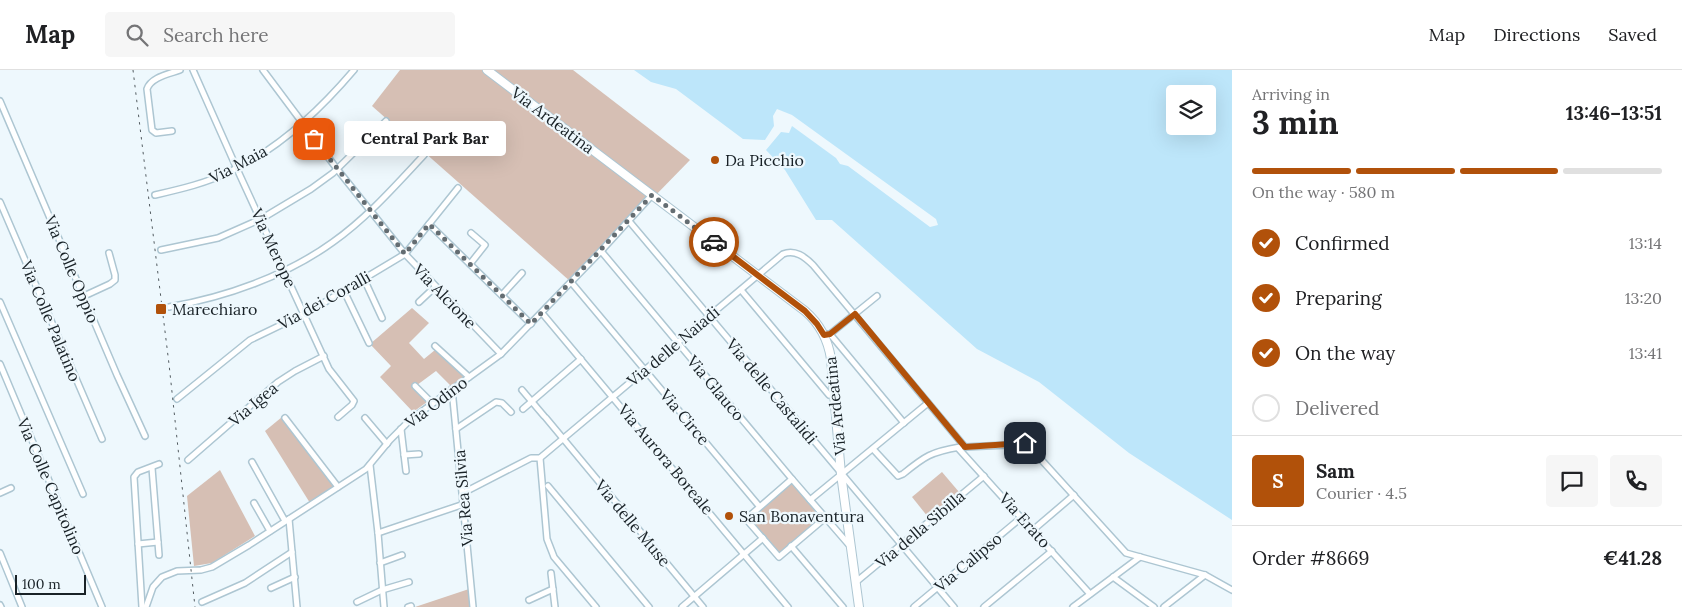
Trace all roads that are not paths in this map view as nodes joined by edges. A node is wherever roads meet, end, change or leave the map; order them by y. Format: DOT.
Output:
graph roads {
  1 [pos="180,70"];
  2 [pos="193,70"];
  3 [pos="263,70"];
  4 [pos="354,70"];
  5 [pos="487,70"];
  6 [pos="0,101"];
  7 [pos="386,121"];
  8 [pos="302,123"];
  9 [pos="172,130"];
  10 [pos="424,155"];
  11 [pos="237,169"];
  12 [pos="337,170"];
  13 [pos="458,188"];
  14 [pos="155,195"];
  15 [pos="652,195"];
  16 [pos="0,202"];
  17 [pos="370,212"];
  18 [pos="261,219"];
  19 [pos="628,221"];
  20 [pos="429,224"];
  21 [pos="471,233"];
  22 [pos="161,250"];
  23 [pos="601,251"];
  24 [pos="109,253"];
  25 [pos="405,254"];
  26 [pos="470,264"];
  27 [pos="285,270"];
  28 [pos="522,273"];
  29 [pos="758,276"];
  30 [pos="364,279"];
  31 [pos="571,282"];
  32 [pos="435,287"];
  33 [pos="344,290"];
  34 [pos="740,290"];
  35 [pos="502,295"];
  36 [pos="84,296"];
  37 [pos="877,296"];
  38 [pos="0,302"];
  39 [pos="419,302"];
  40 [pos="168,307"];
  41 [pos="542,313"];
  42 [pos="304,314"];
  43 [pos="855,314"];
  44 [pos="709,316"];
  45 [pos="382,318"];
  46 [pos="531,324"];
  47 [pos="827,334"];
  48 [pos="677,342"];
  49 [pos="369,343"];
  50 [pos="435,346"];
  51 [pos="501,354"];
  52 [pos="324,356"];
  53 [pos="581,359"];
  54 [pos="0,364"];
  55 [pos="645,369"];
  56 [pos="469,377"];
  57 [pos="414,386"];
  58 [pos="452,389"];
  59 [pos="522,390"];
  60 [pos="829,395"];
  61 [pos="613,396"];
  62 [pos="177,399"];
  63 [pos="532,402"];
  64 [pos="432,403"];
  65 [pos="928,403"];
  66 [pos="523,409"];
  67 [pos="511,412"];
  68 [pos="338,417"];
  69 [pos="285,418"];
  70 [pos="365,418"];
  71 [pos="904,423"];
  72 [pos="401,429"];
  73 [pos="456,429"];
  74 [pos="145,436"];
  75 [pos="102,439"];
  76 [pos="563,439"];
  77 [pos="387,444"];
  78 [pos="965,447"];
  79 [pos="958,448"];
  80 [pos="873,449"];
  81 [pos="418,454"];
  82 [pos="404,456"];
  83 [pos="540,458"];
  84 [pos="188,460"];
  85 [pos="252,462"];
  86 [pos="159,464"];
  87 [pos="370,466"];
  88 [pos="152,468"];
  89 [pos="406,471"];
  90 [pos="842,474"];
  91 [pos="984,476"];
  92 [pos="792,479"];
  93 [pos="548,486"];
  94 [pos="11,488"];
  95 [pos="338,488"];
  96 [pos="0,493"];
  97 [pos="463,493"];
  98 [pos="82,494"];
  99 [pos="1074,495"];
  100 [pos="810,500"];
  101 [pos="254,503"];
  102 [pos="464,504"];
  103 [pos="759,506"];
  104 [pos="1022,517"];
  105 [pos="825,518"];
  106 [pos="287,520"];
  107 [pos="1033,530"];
  108 [pos="270,531"];
  109 [pos="378,533"];
  110 [pos="764,538"];
  111 [pos="158,542"];
  112 [pos="138,544"];
  113 [pos="901,544"];
  114 [pos="791,546"];
  115 [pos="852,549"];
  116 [pos="1052,551"];
  117 [pos="292,552"];
  118 [pos="0,553"];
  119 [pos="745,554"];
  120 [pos="159,555"];
  121 [pos="402,555"];
  122 [pos="1140,557"];
  123 [pos="380,564"];
  124 [pos="551,573"];
  125 [pos="1205,575"];
  126 [pos="1113,576"];
  127 [pos="295,577"];
  128 [pos="409,582"];
  129 [pos="856,582"];
  130 [pos="271,588"];
  131 [pos="937,588"];
  132 [pos="553,589"];
  133 [pos="382,590"];
  134 [pos="1232,590"];
  135 [pos="1090,594"];
  136 [pos="694,597"];
  137 [pos="529,600"];
  138 [pos="202,602"];
  139 [pos="357,602"];
  140 [pos="22,607"];
  141 [pos="102,607"];
  142 [pos="142,607"];
  143 [pos="146,607"];
  144 [pos="298,607"];
  145 [pos="384,607"];
  146 [pos="473,607"];
  147 [pos="555,607"];
  148 [pos="596,607"];
  149 [pos="650,607"];
  150 [pos="682,607"];
  151 [pos="703,607"];
  152 [pos="788,607"];
  153 [pos="843,607"];
  154 [pos="859,607"];
  155 [pos="914,607"];
  156 [pos="954,607"];
  157 [pos="984,607"];
  158 [pos="1074,607"];
  159 [pos="1154,607"];
  160 [pos="1164,607"];
  1 -- 9 [label="street"];
  2 -- 11 [label="street, Via Merope"];
  3 -- 8 [label="street, Via Alcione"];
  4 -- 8 [label="street, Via Maia"];
  5 -- 15 [label="main road, Via Ardeatina"];
  6 -- 36 [label="street, Via Colle Oppio"];
  7 -- 12 [label="street"];
  8 -- 11 [label="street, Via Maia"];
  8 -- 12 [label="street, Via Alcione"];
  10 -- 17 [label="street"];
  11 -- 14 [label="street, Via Maia"];
  11 -- 18 [label="street, Via Merope"];
  12 -- 17 [label="street, Via Alcione"];
  12 -- 18 [label="street"];
  13 -- 20 [label="street, Via dei Coralli"];
  15 -- 19 [label="street, Via Odino"];
  15 -- 29 [label="main road, Via Ardeatina"];
  16 -- 75 [label="street, Via Colle Palatino"];
  17 -- 25 [label="street, Via Alcione"];
  17 -- 27 [label="street"];
  18 -- 22 [label="street"];
  18 -- 27 [label="street, Via Merope"];
  19 -- 23 [label="street, Via Odino"];
  19 -- 44 [label="street, Via delle Castalidi"];
  20 -- 25 [label="street, Via dei Coralli"];
  20 -- 26 [label="street"];
  21 -- 26 [label="street"];
  23 -- 31 [label="street, Via Odino"];
  23 -- 48 [label="street, Via Glauco"];
  24 -- 36 [label="street"];
  25 -- 30 [label="street, Via dei Coralli"];
  25 -- 32 [label="street, Via Alcione"];
  26 -- 35 [label="street"];
  27 -- 40 [label="street"];
  27 -- 42 [label="street, Via Merope"];
  28 -- 35 [label="street"];
  29 -- 34 [label="street, Via delle Naiadi"];
  29 -- 43 [label="street, Via delle Naiadi"];
  29 -- 47 [label="main road, Via Ardeatina"];
  30 -- 33 [label="street, Via dei Coralli"];
  30 -- 45 [label="street"];
  31 -- 41 [label="street, Via Odino"];
  31 -- 55 [label="street, Via Circe"];
  32 -- 39 [label="street"];
  32 -- 51 [label="street, Via Alcione"];
  33 -- 42 [label="street, Via dei Coralli"];
  33 -- 49 [label="street"];
  34 -- 44 [label="street, Via delle Naiadi"];
  34 -- 60 [label="street"];
  35 -- 46 [label="street"];
  36 -- 74 [label="street, Via Colle Oppio"];
  37 -- 43 [label="street"];
  38 -- 98 [label="street"];
  41 -- 46 [label="street, Via Odino"];
  41 -- 53 [label="street, Via Aurora Boreale"];
  42 -- 52 [label="street, Via Merope"];
  42 -- 62 [label="street, Via dei Coralli"];
  43 -- 47 [label="street"];
  43 -- 65 [label="street, Via delle Naiadi"];
  44 -- 48 [label="street, Via delle Naiadi"];
  44 -- 90 [label="street, Via delle Castalidi"];
  46 -- 51 [label="street, Via Odino"];
  47 -- 71 [label="street"];
  47 -- 90 [label="main road, Via Ardeatina"];
  48 -- 55 [label="street, Via delle Naiadi"];
  48 -- 92 [label="street, Via Glauco"];
  50 -- 56 [label="street, Via Odino"];
  51 -- 56 [label="street, Via Odino"];
  52 -- 68 [label="street, Via Merope"];
  52 -- 84 [label="street, Via Igea"];
  53 -- 61 [label="street, Via Aurora Boreale"];
  53 -- 63 [label="street"];
  54 -- 141 [label="street, Via Colle Capitolino"];
  55 -- 61 [label="street, Via delle Naiadi"];
  55 -- 103 [label="street, Via Circe"];
  56 -- 58 [label="street, Via Odino"];
  57 -- 64 [label="street"];
  58 -- 64 [label="street, Via Odino"];
  58 -- 73 [label="street, Via Rea Silvia"];
  59 -- 63 [label="street, Via delle Muse"];
  61 -- 76 [label="street, Via delle Naiadi"];
  61 -- 119 [label="street, Via Aurora Boreale"];
  63 -- 66 [label="street"];
  63 -- 76 [label="street, Via delle Muse"];
  64 -- 72 [label="street, Via Odino"];
  65 -- 71 [label="street"];
  65 -- 78 [label="street, Via delle Naiadi"];
  67 -- 73 [label="street"];
  69 -- 95 [label="street"];
  70 -- 77 [label="street"];
  71 -- 80 [label="street"];
  72 -- 77 [label="street, Via Odino"];
  72 -- 82 [label="street"];
  73 -- 97 [label="street, Via Rea Silvia"];
  76 -- 83 [label="street, Via delle Naiadi"];
  76 -- 136 [label="street, Via delle Muse"];
  77 -- 87 [label="street, Via Odino"];
  78 -- 79 [label="street"];
  78 -- 99 [label="street"];
  79 -- 80 [label="street"];
  79 -- 91 [label="street, Via Erato"];
  80 -- 90 [label="street"];
  81 -- 82 [label="street"];
  82 -- 89 [label="street"];
  83 -- 97 [label="street, Via delle Naiadi"];
  83 -- 148 [label="street"];
  85 -- 106 [label="street"];
  86 -- 88 [label="street"];
  87 -- 95 [label="street, Via Odino"];
  87 -- 109 [label="street"];
  88 -- 111 [label="street"];
  88 -- 112 [label="street"];
  90 -- 100 [label="street"];
  90 -- 113 [label="street, Via delle Castalidi"];
  90 -- 115 [label="main road, Via Ardeatina"];
  91 -- 104 [label="street, Via Erato"];
  91 -- 113 [label="street, Via della Sibilla"];
  92 -- 100 [label="street, Via Glauco"];
  92 -- 103 [label="street"];
  93 -- 149 [label="street"];
  94 -- 96 [label="street"];
  95 -- 106 [label="street, Via Odino"];
  97 -- 102 [label="street, Via Rea Silvia"];
  99 -- 107 [label="street"];
  99 -- 122 [label="street"];
  100 -- 105 [label="street, Via Glauco"];
  101 -- 108 [label="street"];
  102 -- 109 [label="street"];
  102 -- 146 [label="street, Via Rea Silvia"];
  103 -- 110 [label="street"];
  104 -- 107 [label="street, Via Erato"];
  104 -- 131 [label="street, Via Calipso"];
  105 -- 114 [label="street"];
  105 -- 115 [label="street"];
  106 -- 108 [label="street, Via Odino"];
  106 -- 117 [label="street"];
  107 -- 116 [label="street, Via Erato"];
  108 -- 143 [label="street, Via Odino"];
  109 -- 123 [label="street"];
  110 -- 114 [label="street"];
  110 -- 119 [label="street"];
  111 -- 112 [label="street"];
  111 -- 120 [label="street"];
  112 -- 142 [label="street"];
  113 -- 129 [label="street, Via della Sibilla"];
  113 -- 131 [label="street, Via delle Castalidi"];
  114 -- 153 [label="street"];
  115 -- 129 [label="main road, Via Ardeatina"];
  116 -- 135 [label="street, Via Erato"];
  116 -- 157 [label="street"];
  117 -- 127 [label="street"];
  117 -- 138 [label="street"];
  118 -- 140 [label="street"];
  119 -- 136 [label="street"];
  119 -- 152 [label="street, Via Aurora Boreale"];
  121 -- 123 [label="street"];
  122 -- 125 [label="street"];
  122 -- 126 [label="street"];
  123 -- 133 [label="street"];
  124 -- 132 [label="street"];
  125 -- 134 [label="street"];
  125 -- 160 [label="street"];
  126 -- 135 [label="street"];
  126 -- 159 [label="street"];
  127 -- 130 [label="street"];
  127 -- 144 [label="street"];
  128 -- 133 [label="street"];
  129 -- 154 [label="main road, Via Ardeatina"];
  131 -- 155 [label="street, Via Calipso"];
  131 -- 156 [label="street, Via delle Castalidi"];
  132 -- 137 [label="street"];
  132 -- 147 [label="street"];
  133 -- 139 [label="street"];
  133 -- 145 [label="street"];
  135 -- 158 [label="street"];
  136 -- 150 [label="street"];
  136 -- 151 [label="street, Via delle Muse"];
}
